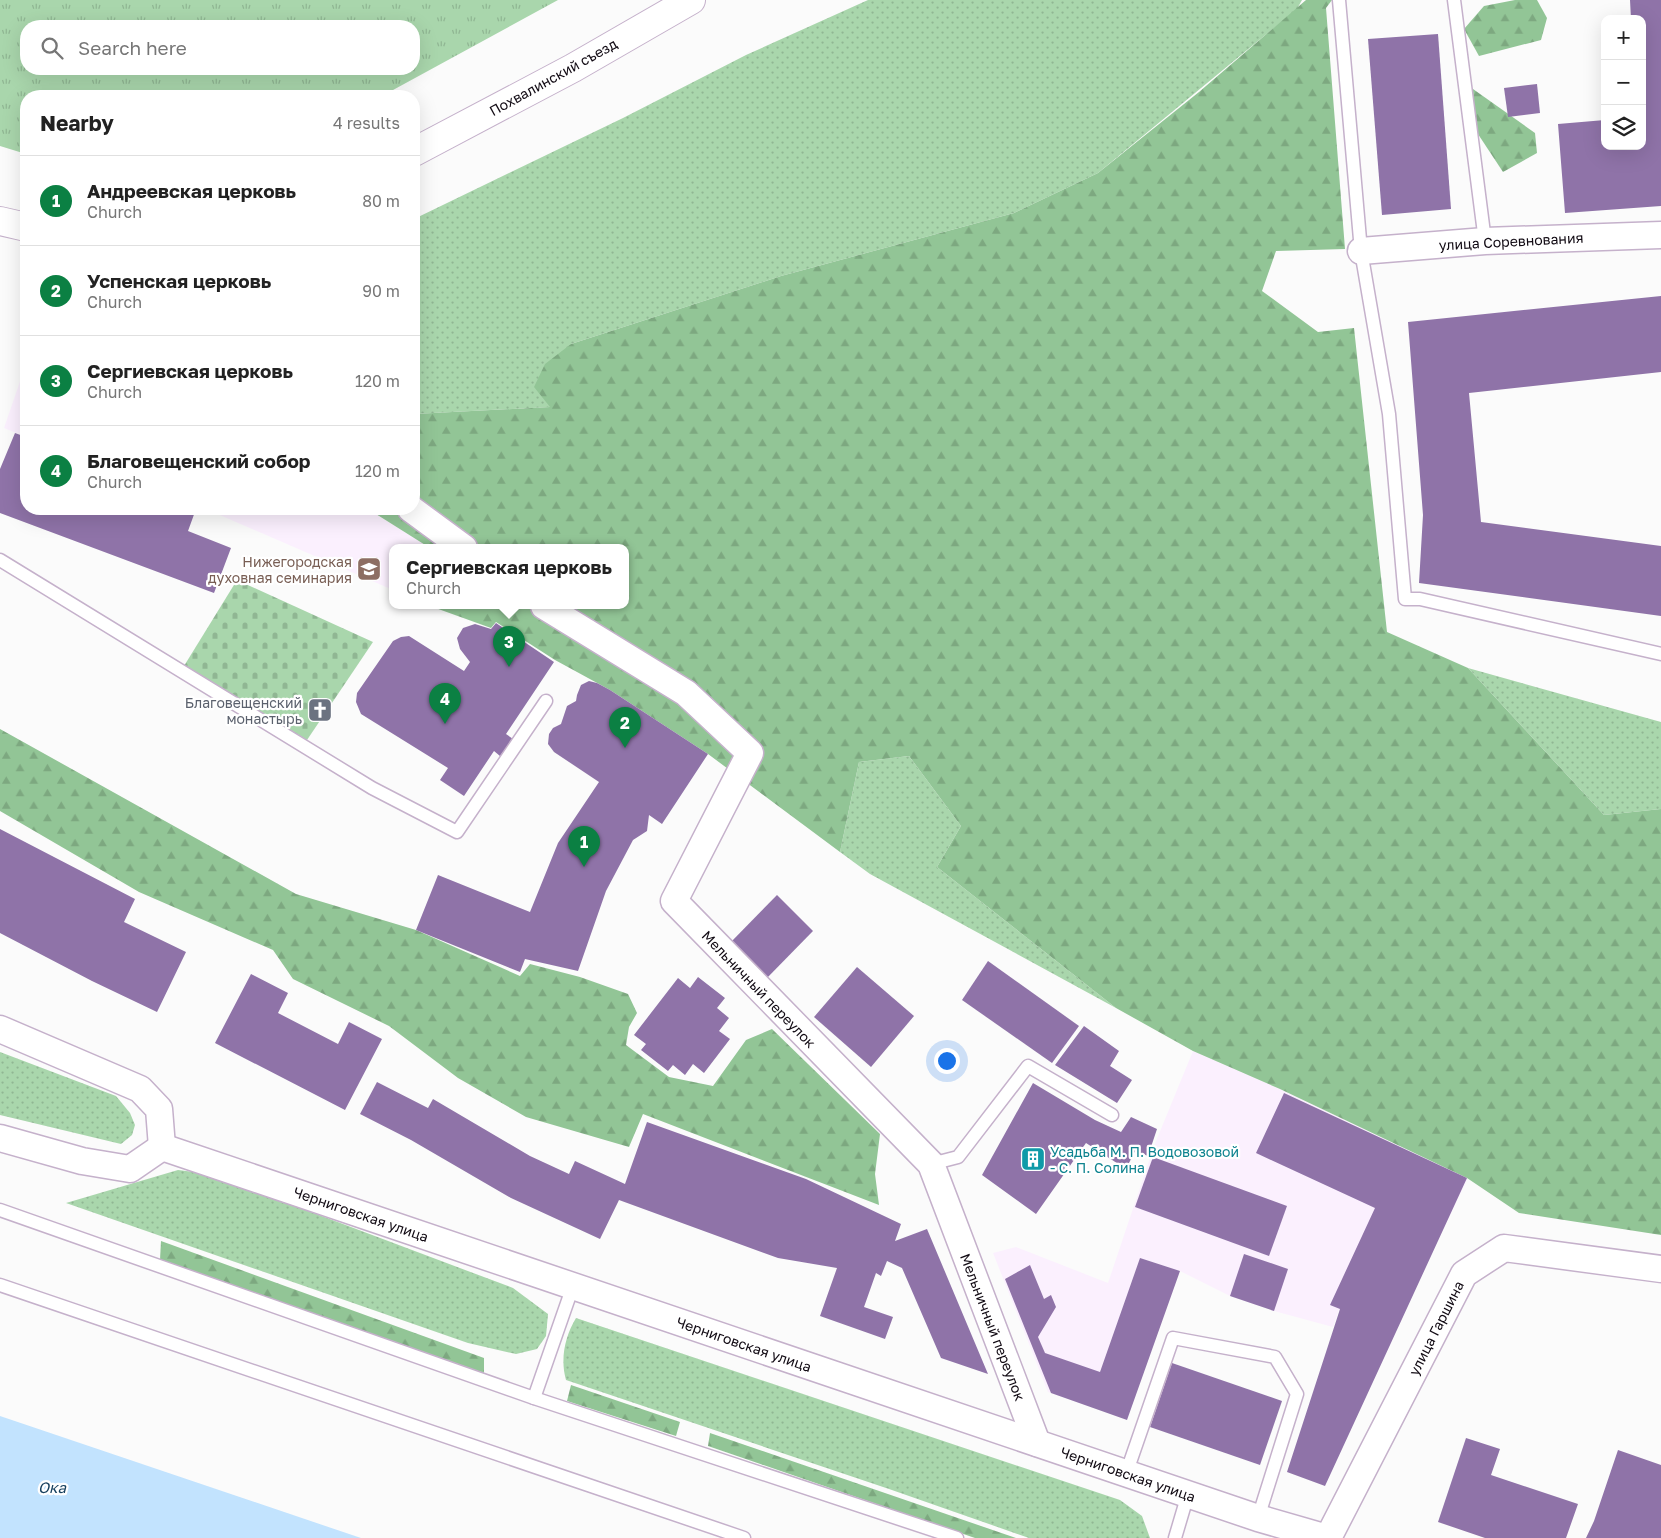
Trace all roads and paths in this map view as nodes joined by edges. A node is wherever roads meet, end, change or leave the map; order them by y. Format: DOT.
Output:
graph roads {
  1 [pos="691,0"];
  2 [pos="1339,0"];
  3 [pos="1454,0"];
  4 [pos="420,149"];
  5 [pos="0,222"];
  6 [pos="20,226"];
  7 [pos="1661,235"];
  8 [pos="1485,241"];
  9 [pos="1361,251"];
  10 [pos="419,515"];
  11 [pos="459,544"];
  12 [pos="0,560"];
  13 [pos="549,609"];
  14 [pos="1661,654"];
  15 [pos="546,701"];
  16 [pos="0,1029"];
  17 [pos="1112,1115"];
  18 [pos="0,1138"];
  19 [pos="162,1148"];
  20 [pos="931,1164"];
  21 [pos="0,1210"];
  22 [pos="1661,1269"];
  23 [pos="0,1285"];
  24 [pos="573,1286"];
  25 [pos="534,1398"];
  26 [pos="1037,1443"];
  27 [pos="1126,1474"];
  28 [pos="1188,1494"];
  29 [pos="1258,1518"];
  30 [pos="744,1538"];
  31 [pos="957,1538"];
  32 [pos="1175,1538"];
  33 [pos="1328,1538"];
  1 -- 4 [label="main road, Похвалинский съезд"];
  2 -- 9 [label="lane"];
  3 -- 8 [label="lane"];
  5 -- 6 [label="main road"];
  7 -- 8 [label="street, улица Соревнования"];
  8 -- 9 [label="street, улица Соревнования"];
  9 -- 14 [label="lane"];
  10 -- 11 [label="street"];
  12 -- 15 [label="lane"];
  13 -- 20 [label="street, Мельничный переулок"];
  16 -- 19 [label="street"];
  17 -- 20 [label="lane"];
  18 -- 19 [label="street"];
  19 -- 24 [label="street, Черниговская улица"];
  20 -- 26 [label="street, Мельничный переулок"];
  21 -- 25 [label="lane"];
  22 -- 33 [label="street, улица Гаршина"];
  23 -- 30 [label="lane"];
  24 -- 25 [label="lane"];
  24 -- 26 [label="street, Черниговская улица"];
  25 -- 31 [label="lane"];
  26 -- 27 [label="street, Черниговская улица"];
  27 -- 28 [label="street, Черниговская улица"];
  27 -- 29 [label="lane"];
  28 -- 29 [label="street, Черниговская улица"];
  28 -- 32 [label="lane"];
  29 -- 33 [label="street, Черниговская улица"];
}
